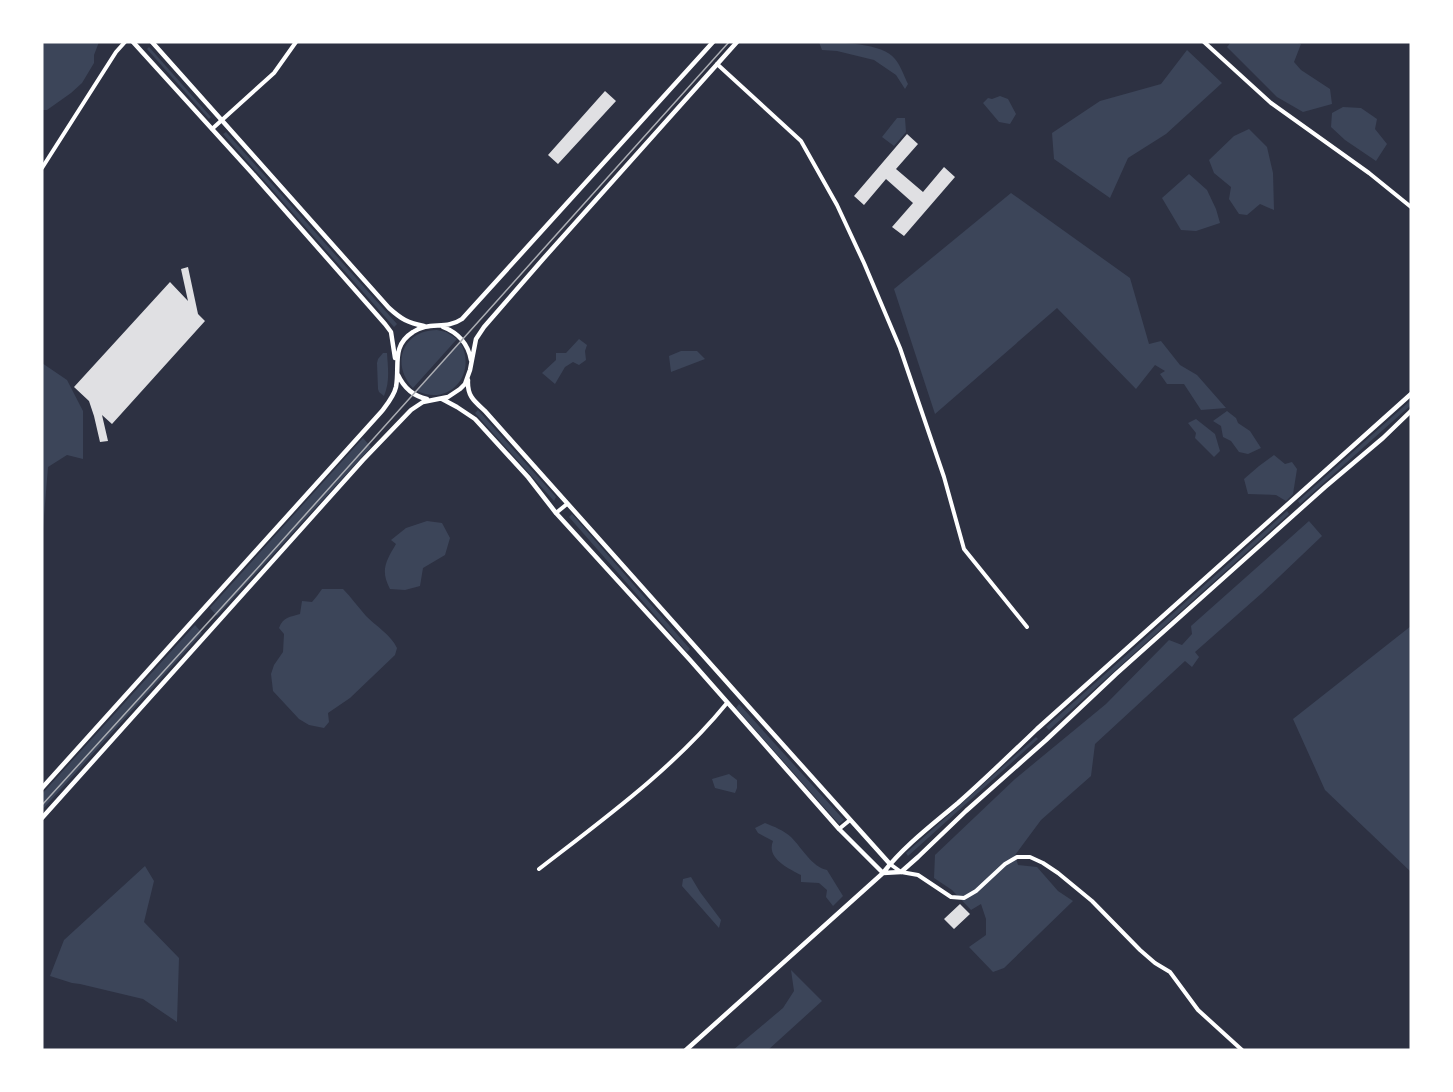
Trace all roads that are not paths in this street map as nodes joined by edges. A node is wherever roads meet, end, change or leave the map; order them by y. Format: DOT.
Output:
graph roads {
  1 [pos="125,42"];
  2 [pos="133,42"];
  3 [pos="152,42"];
  4 [pos="296,42"];
  5 [pos="712,42"];
  6 [pos="737,42"];
  7 [pos="1204,42"];
  8 [pos="717,64"];
  9 [pos="222,120"];
  10 [pos="212,129"];
  11 [pos="42,168"];
  12 [pos="1411,207"];
  13 [pos="426,326"];
  14 [pos="442,327"];
  15 [pos="396,364"];
  16 [pos="470,370"];
  17 [pos="1411,394"];
  18 [pos="442,399"];
  19 [pos="429,400"];
  20 [pos="1411,411"];
  21 [pos="1290,503"];
  22 [pos="567,504"];
  23 [pos="1298,512"];
  24 [pos="556,513"];
  25 [pos="1027,627"];
  26 [pos="728,703"];
  27 [pos="1037,729"];
  28 [pos="1046,740"];
  29 [pos="42,789"];
  30 [pos="42,818"];
  31 [pos="850,820"];
  32 [pos="839,829"];
  33 [pos="890,864"];
  34 [pos="539,869"];
  35 [pos="901,872"];
  36 [pos="883,873"];
  37 [pos="687,1050"];
  38 [pos="1242,1050"];
  1 -- 11 [label="street"];
  2 -- 10 [label="street"];
  3 -- 9 [label="street"];
  4 -- 9 [label="street"];
  5 -- 14 [label="street"];
  6 -- 8 [label="street"];
  7 -- 12 [label="street"];
  8 -- 16 [label="street"];
  8 -- 25 [label="street"];
  9 -- 10 [label="street"];
  9 -- 13 [label="street"];
  10 -- 15 [label="street"];
  13 -- 14 [label="street"];
  13 -- 15 [label="street"];
  14 -- 16 [label="street"];
  15 -- 19 [label="street"];
  15 -- 29 [label="street"];
  16 -- 18 [label="street"];
  16 -- 22 [label="street"];
  17 -- 21 [label="street"];
  18 -- 19 [label="street"];
  18 -- 24 [label="street"];
  19 -- 30 [label="street"];
  20 -- 23 [label="street"];
  21 -- 23 [label="street"];
  21 -- 27 [label="street"];
  22 -- 24 [label="street"];
  22 -- 31 [label="street"];
  23 -- 28 [label="street"];
  24 -- 26 [label="street"];
  26 -- 32 [label="street"];
  26 -- 34 [label="street"];
  27 -- 28 [label="street"];
  27 -- 33 [label="street"];
  28 -- 35 [label="street"];
  31 -- 32 [label="street"];
  31 -- 33 [label="street"];
  32 -- 36 [label="street"];
  33 -- 35 [label="street"];
  33 -- 36 [label="street"];
  35 -- 36 [label="street"];
  35 -- 38 [label="street"];
  36 -- 37 [label="street"];
}
